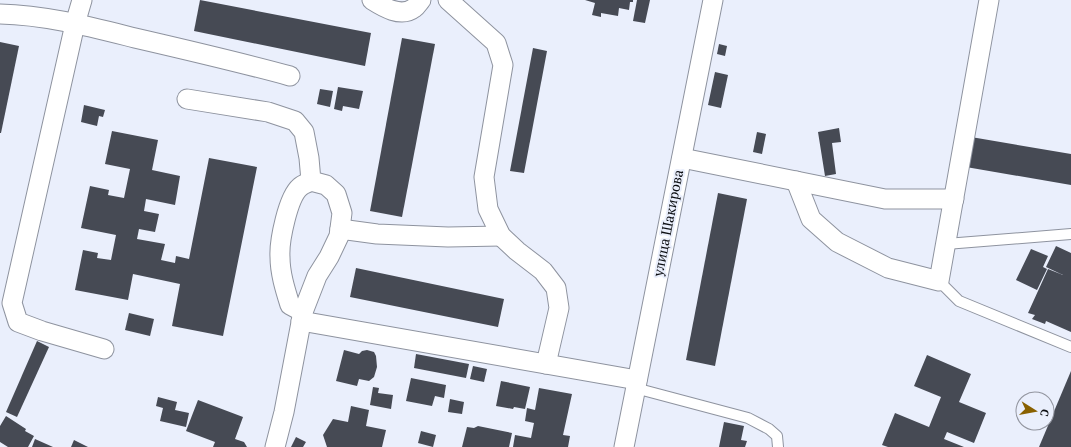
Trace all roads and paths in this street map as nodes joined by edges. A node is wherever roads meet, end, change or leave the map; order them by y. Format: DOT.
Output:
graph roads {
  1 [pos="82,0"];
  2 [pos="372,0"];
  3 [pos="420,0"];
  4 [pos="448,0"];
  5 [pos="713,0"];
  6 [pos="989,0"];
  7 [pos="0,14"];
  8 [pos="75,24"];
  9 [pos="290,76"];
  10 [pos="187,99"];
  11 [pos="682,158"];
  12 [pos="796,181"];
  13 [pos="311,182"];
  14 [pos="954,199"];
  15 [pos="340,229"];
  16 [pos="1071,234"];
  17 [pos="501,236"];
  18 [pos="946,244"];
  19 [pos="939,281"];
  20 [pos="302,316"];
  21 [pos="1071,347"];
  22 [pos="104,349"];
  23 [pos="546,364"];
  24 [pos="636,384"];
  25 [pos="275,447"];
  26 [pos="624,447"];
  27 [pos="778,447"];
  1 -- 8 [label="street"];
  2 -- 3 [label="street"];
  4 -- 17 [label="street"];
  5 -- 11 [label="street, улица Шакирова"];
  6 -- 14 [label="street"];
  7 -- 8 [label="street"];
  8 -- 9 [label="street"];
  8 -- 22 [label="street"];
  10 -- 13 [label="street"];
  11 -- 12 [label="street"];
  11 -- 24 [label="street, улица Шакирова"];
  12 -- 14 [label="street"];
  12 -- 19 [label="street"];
  13 -- 15 [label="street"];
  13 -- 20 [label="street"];
  14 -- 18 [label="street"];
  15 -- 17 [label="street"];
  15 -- 20 [label="street"];
  16 -- 18 [label="lane"];
  17 -- 23 [label="street"];
  18 -- 19 [label="street"];
  19 -- 21 [label="lane"];
  20 -- 23 [label="street"];
  20 -- 25 [label="street"];
  23 -- 24 [label="street"];
  24 -- 26 [label="street, улица Шакирова"];
  24 -- 27 [label="lane"];
}
